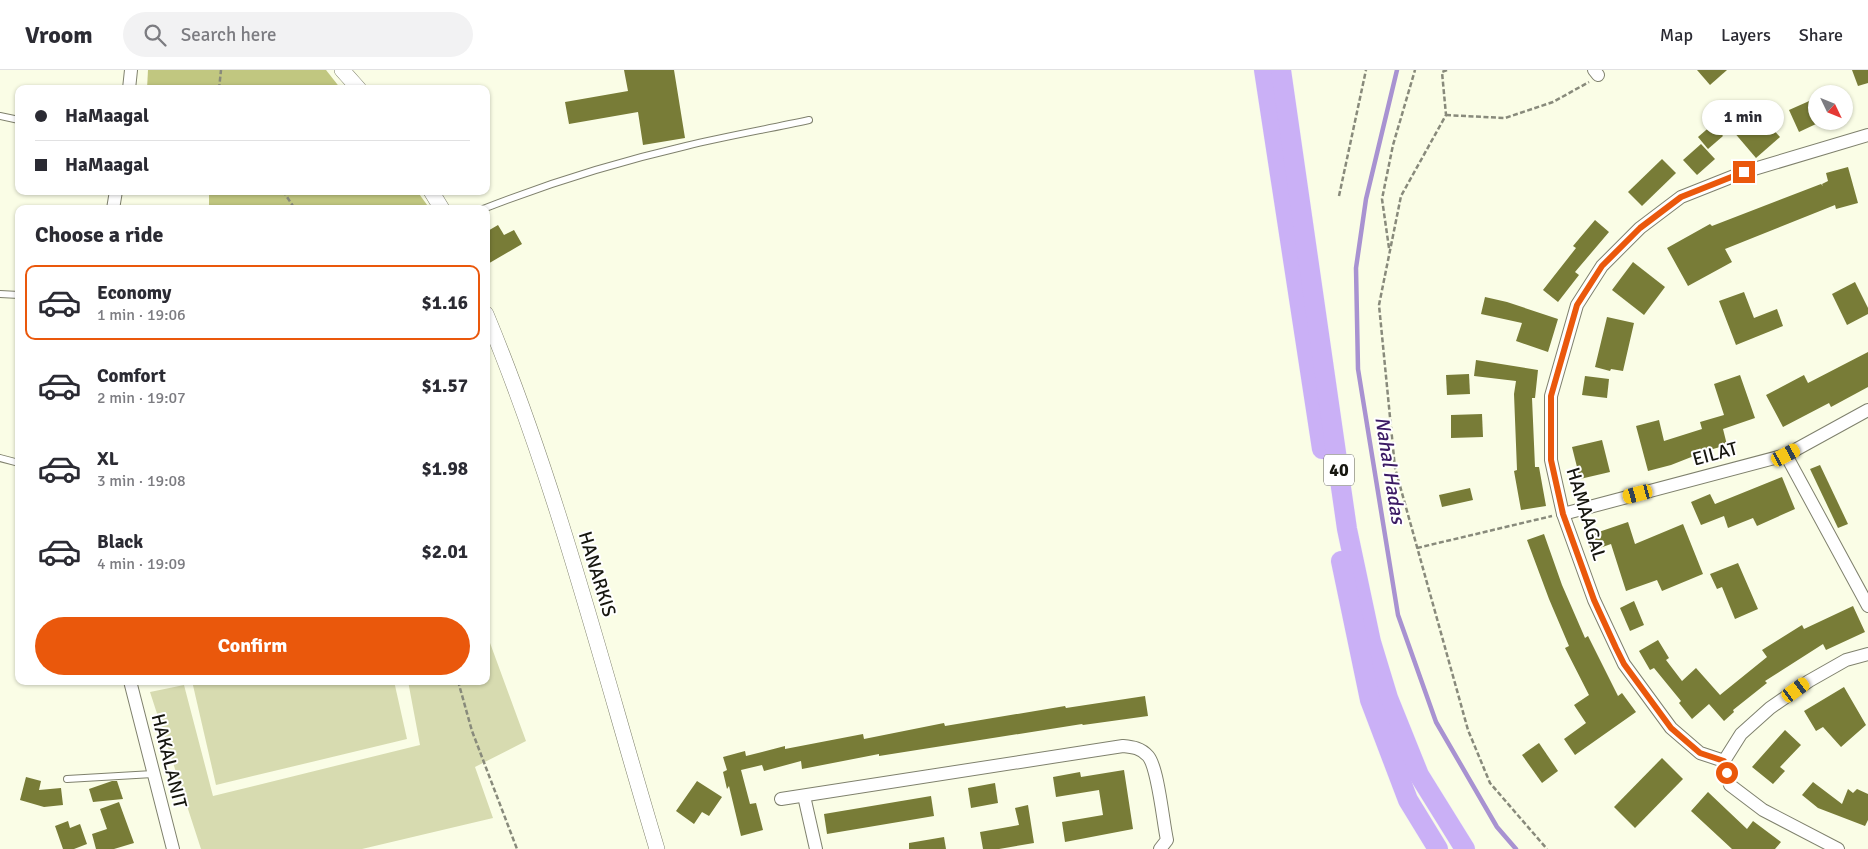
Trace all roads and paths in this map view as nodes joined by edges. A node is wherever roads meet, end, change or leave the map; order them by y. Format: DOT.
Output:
graph roads {
  1 [pos="131,70"];
  2 [pos="221,70"];
  3 [pos="342,70"];
  4 [pos="1264,70"];
  5 [pos="1281,70"];
  6 [pos="1366,70"];
  7 [pos="1415,70"];
  8 [pos="1447,70"];
  9 [pos="1596,72"];
  10 [pos="129,85"];
  11 [pos="219,85"];
  12 [pos="355,85"];
  13 [pos="1446,115"];
  14 [pos="0,116"];
  15 [pos="15,119"];
  16 [pos="809,120"];
  17 [pos="1868,135"];
  18 [pos="1338,196"];
  19 [pos="490,206"];
  20 [pos="1389,252"];
  21 [pos="0,294"];
  22 [pos="15,295"];
  23 [pos="490,323"];
  24 [pos="1868,410"];
  25 [pos="1786,455"];
  26 [pos="0,458"];
  27 [pos="15,462"];
  28 [pos="1563,514"];
  29 [pos="1417,548"];
  30 [pos="1868,606"];
  31 [pos="1868,654"];
  32 [pos="131,685"];
  33 [pos="459,685"];
  34 [pos="1724,761"];
  35 [pos="153,774"];
  36 [pos="67,779"];
  37 [pos="804,796"];
  38 [pos="781,799"];
  39 [pos="173,849"];
  40 [pos="517,849"];
  41 [pos="657,849"];
  42 [pos="816,849"];
  43 [pos="1160,849"];
  44 [pos="1438,849"];
  45 [pos="1465,849"];
  46 [pos="1547,849"];
  47 [pos="1838,849"];
  1 -- 10 [label="street"];
  2 -- 11 [label="path"];
  3 -- 12 [label="street"];
  4 -- 44 [label="highway, 40"];
  5 -- 45 [label="highway, 40"];
  6 -- 18 [label="path"];
  7 -- 20 [label="path"];
  8 -- 13 [label="path"];
  9 -- 13 [label="path"];
  13 -- 20 [label="path"];
  14 -- 15 [label="lane"];
  16 -- 19 [label="lane"];
  17 -- 28 [label="street, HAMAAGAL"];
  20 -- 29 [label="path"];
  21 -- 22 [label="lane"];
  23 -- 41 [label="street, HANARKIS"];
  24 -- 25 [label="street, EILAT"];
  25 -- 28 [label="street, EILAT"];
  25 -- 30 [label="street"];
  26 -- 27 [label="lane"];
  28 -- 29 [label="path"];
  28 -- 34 [label="street, HAMAAGAL"];
  29 -- 46 [label="path"];
  31 -- 34 [label="street"];
  32 -- 35 [label="street, HAKALANIT"];
  33 -- 40 [label="path"];
  34 -- 47 [label="street"];
  35 -- 36 [label="lane"];
  35 -- 39 [label="street, HAKALANIT"];
  37 -- 38 [label="street"];
  37 -- 42 [label="street"];
  37 -- 43 [label="street"];
}
